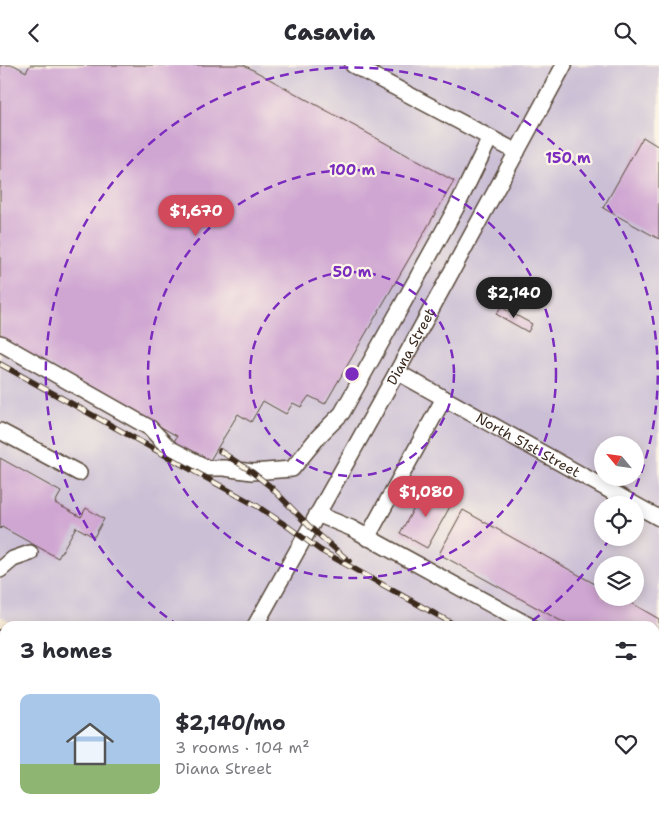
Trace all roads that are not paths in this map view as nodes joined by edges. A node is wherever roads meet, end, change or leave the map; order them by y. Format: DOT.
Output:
graph roads {
  1 [pos="353,65"];
  2 [pos="564,65"];
  3 [pos="490,138"];
  4 [pos="517,152"];
  5 [pos="0,343"];
  6 [pos="397,372"];
  7 [pos="444,398"];
  8 [pos="0,431"];
  9 [pos="78,473"];
  10 [pos="317,514"];
  11 [pos="659,518"];
  12 [pos="367,538"];
  13 [pos="30,553"];
  14 [pos="0,570"];
  15 [pos="258,621"];
  16 [pos="521,621"];
  1 -- 3 [label="street"];
  2 -- 4 [label="street, Diana Street"];
  3 -- 4 [label="street"];
  3 -- 5 [label="street"];
  4 -- 6 [label="street, Diana Street"];
  6 -- 7 [label="street, North 51st Street"];
  6 -- 10 [label="street, Diana Street"];
  7 -- 11 [label="street, North 51st Street"];
  7 -- 12 [label="street"];
  8 -- 9 [label="street"];
  10 -- 12 [label="street"];
  10 -- 15 [label="street, Diana Street"];
  12 -- 16 [label="street"];
  13 -- 14 [label="street"];
}
